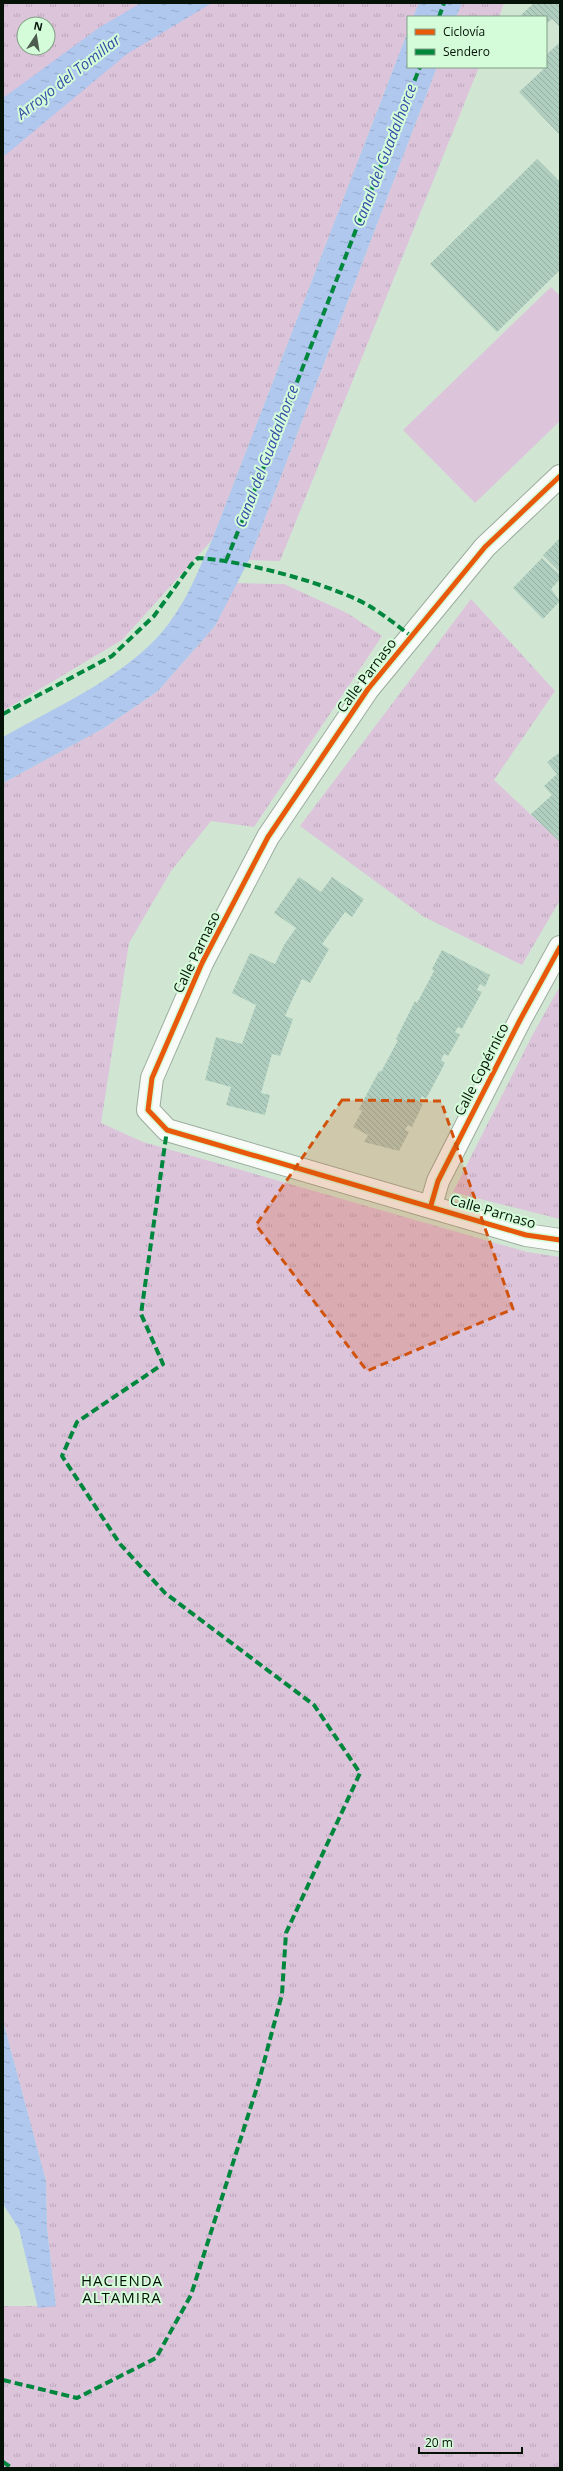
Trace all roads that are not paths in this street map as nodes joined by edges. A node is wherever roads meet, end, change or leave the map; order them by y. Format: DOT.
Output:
graph roads {
  1 [pos="560,476"];
  2 [pos="560,947"];
  3 [pos="431,1205"];
  4 [pos="560,1240"];
  1 -- 3 [label="street, Calle Parnaso"];
  2 -- 3 [label="street, Calle Copérnico"];
  3 -- 4 [label="street, Calle Parnaso"];
}
